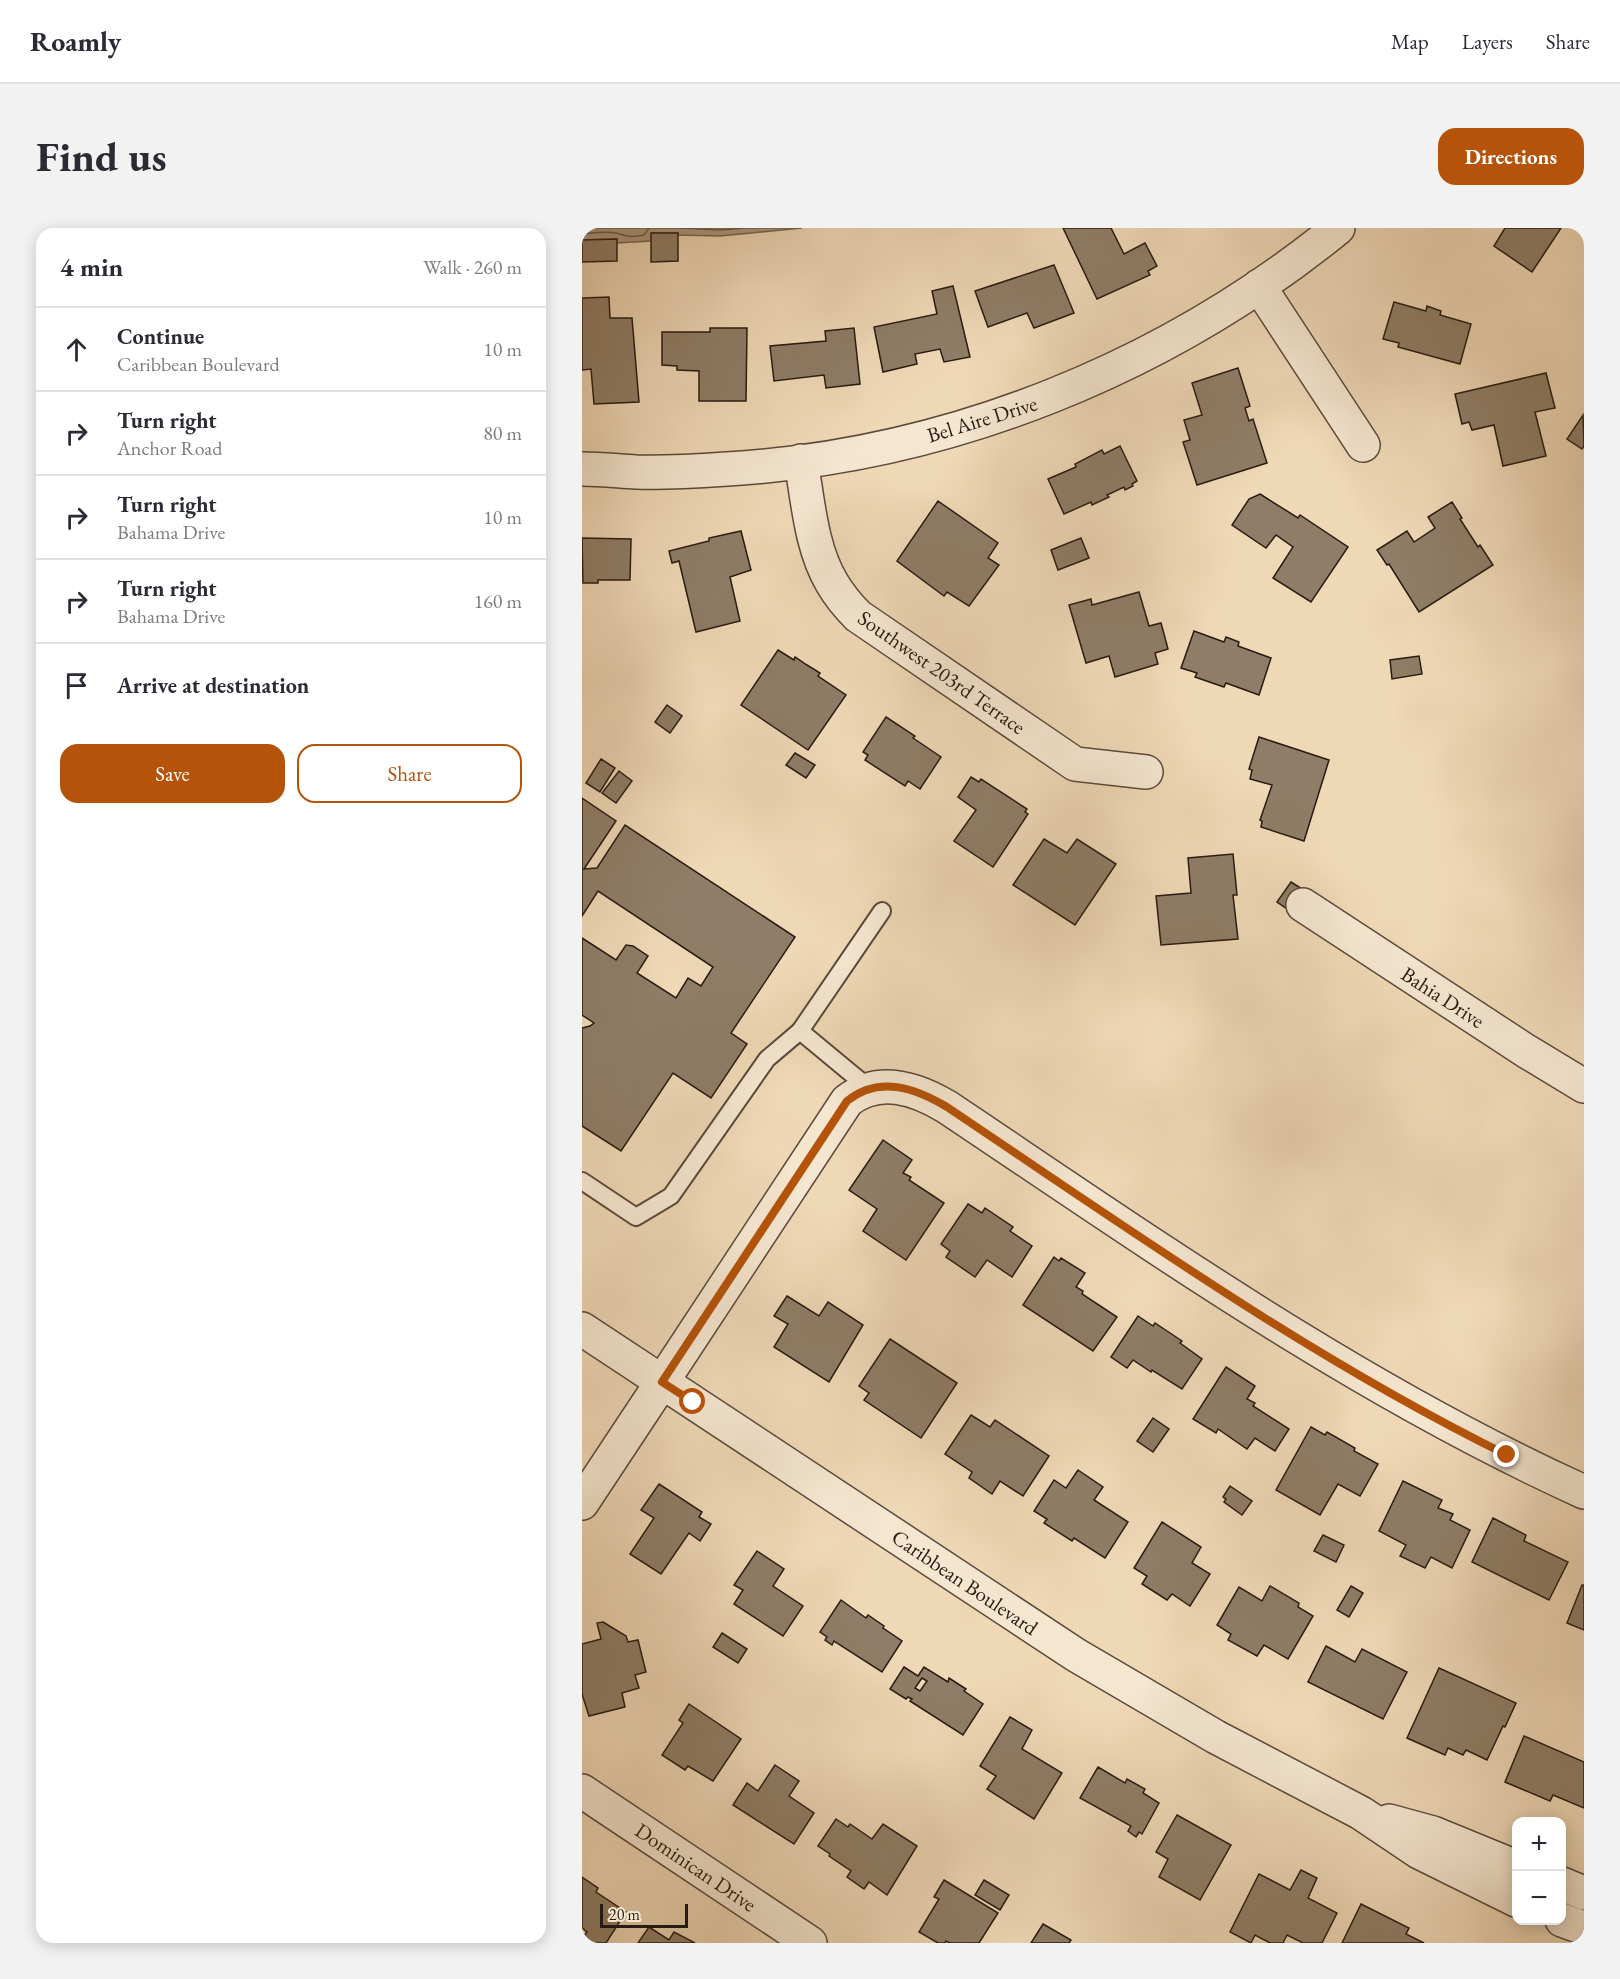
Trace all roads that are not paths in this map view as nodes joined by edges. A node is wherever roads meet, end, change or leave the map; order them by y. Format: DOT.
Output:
graph roads {
  1 [pos="1338,228"];
  2 [pos="1259,286"];
  3 [pos="1364,445"];
  4 [pos="801,461"];
  5 [pos="582,469"];
  6 [pos="1146,772"];
  7 [pos="1303,905"];
  8 [pos="882,911"];
  9 [pos="800,1031"];
  10 [pos="1584,1086"];
  11 [pos="870,1089"];
  12 [pos="582,1181"];
  13 [pos="582,1329"];
  14 [pos="662,1382"];
  15 [pos="1584,1492"];
  16 [pos="582,1503"];
  17 [pos="582,1791"];
  18 [pos="1361,1813"];
  19 [pos="1512,1865"];
  20 [pos="1566,1886"];
  21 [pos="1584,1893"];
  22 [pos="1512,1898"];
  23 [pos="1566,1921"];
  24 [pos="1584,1928"];
  25 [pos="810,1943"];
  1 -- 2 [label="street, Bel Aire Drive"];
  2 -- 3 [label="street"];
  2 -- 4 [label="street, Bel Aire Drive"];
  4 -- 5 [label="street, Bel Aire Drive"];
  4 -- 6 [label="street, Southwest 203rd Terrace"];
  7 -- 10 [label="street, Bahia Drive"];
  8 -- 9 [label="lane"];
  9 -- 11 [label="lane"];
  9 -- 12 [label="lane"];
  11 -- 14 [label="street"];
  11 -- 15 [label="street"];
  13 -- 14 [label="street, Caribbean Boulevard"];
  14 -- 16 [label="street"];
  14 -- 18 [label="street, Caribbean Boulevard"];
  17 -- 25 [label="street, Dominican Drive"];
  18 -- 19 [label="street, Caribbean Boulevard"];
  18 -- 22 [label="street, Caribbean Boulevard"];
  20 -- 21 [label="street"];
  23 -- 24 [label="street"];
}
